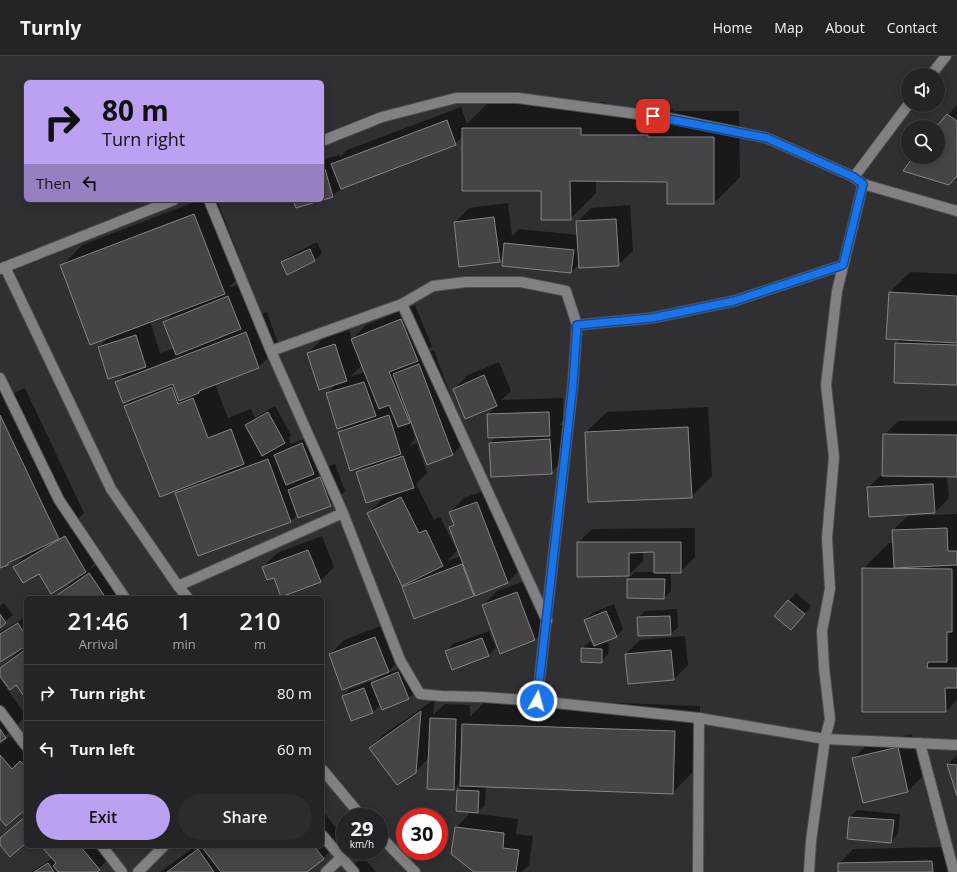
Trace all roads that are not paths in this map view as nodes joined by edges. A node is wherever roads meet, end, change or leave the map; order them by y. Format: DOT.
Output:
graph roads {
  1 [pos="946,56"];
  2 [pos="937,68"];
  3 [pos="903,112"];
  4 [pos="324,140"];
  5 [pos="854,177"];
  6 [pos="863,184"];
  7 [pos="169,202"];
  8 [pos="210,202"];
  9 [pos="957,211"];
  10 [pos="843,265"];
  11 [pos="3,268"];
  12 [pos="402,304"];
  13 [pos="577,325"];
  14 [pos="271,351"];
  15 [pos="0,378"];
  16 [pos="343,513"];
  17 [pos="178,586"];
  18 [pos="124,596"];
  19 [pos="186,596"];
  20 [pos="547,621"];
  21 [pos="537,701"];
  22 [pos="0,711"];
  23 [pos="699,718"];
  24 [pos="825,739"];
  25 [pos="920,742"];
  26 [pos="24,743"];
  27 [pos="957,745"];
  28 [pos="324,771"];
  29 [pos="354,808"];
  30 [pos="324,837"];
  31 [pos="388,844"];
  32 [pos="104,848"];
  33 [pos="162,848"];
  34 [pos="336,852"];
  35 [pos="339,860"];
  36 [pos="343,860"];
  37 [pos="122,872"];
  38 [pos="138,872"];
  39 [pos="326,872"];
  40 [pos="354,872"];
  41 [pos="415,872"];
  42 [pos="698,872"];
  43 [pos="809,872"];
  44 [pos="954,872"];
  1 -- 2 [label="street"];
  3 -- 5 [label="street"];
  4 -- 5 [label="street"];
  5 -- 6 [label="street"];
  6 -- 9 [label="street"];
  6 -- 10 [label="street"];
  7 -- 11 [label="street"];
  8 -- 14 [label="street"];
  10 -- 13 [label="street"];
  10 -- 24 [label="street"];
  11 -- 17 [label="street"];
  12 -- 13 [label="street"];
  12 -- 14 [label="street"];
  12 -- 20 [label="street"];
  13 -- 20 [label="street"];
  14 -- 16 [label="street"];
  15 -- 18 [label="street"];
  16 -- 17 [label="street"];
  16 -- 21 [label="street"];
  17 -- 19 [label="street"];
  20 -- 21 [label="street"];
  21 -- 23 [label="street"];
  22 -- 26 [label="street"];
  23 -- 24 [label="street"];
  23 -- 42 [label="street"];
  24 -- 25 [label="street"];
  24 -- 43 [label="street"];
  25 -- 27 [label="street"];
  25 -- 44 [label="street"];
  28 -- 29 [label="street"];
  30 -- 34 [label="street"];
  31 -- 41 [label="street"];
  32 -- 37 [label="street"];
  33 -- 38 [label="street"];
  35 -- 39 [label="street"];
  36 -- 40 [label="street"];
}
